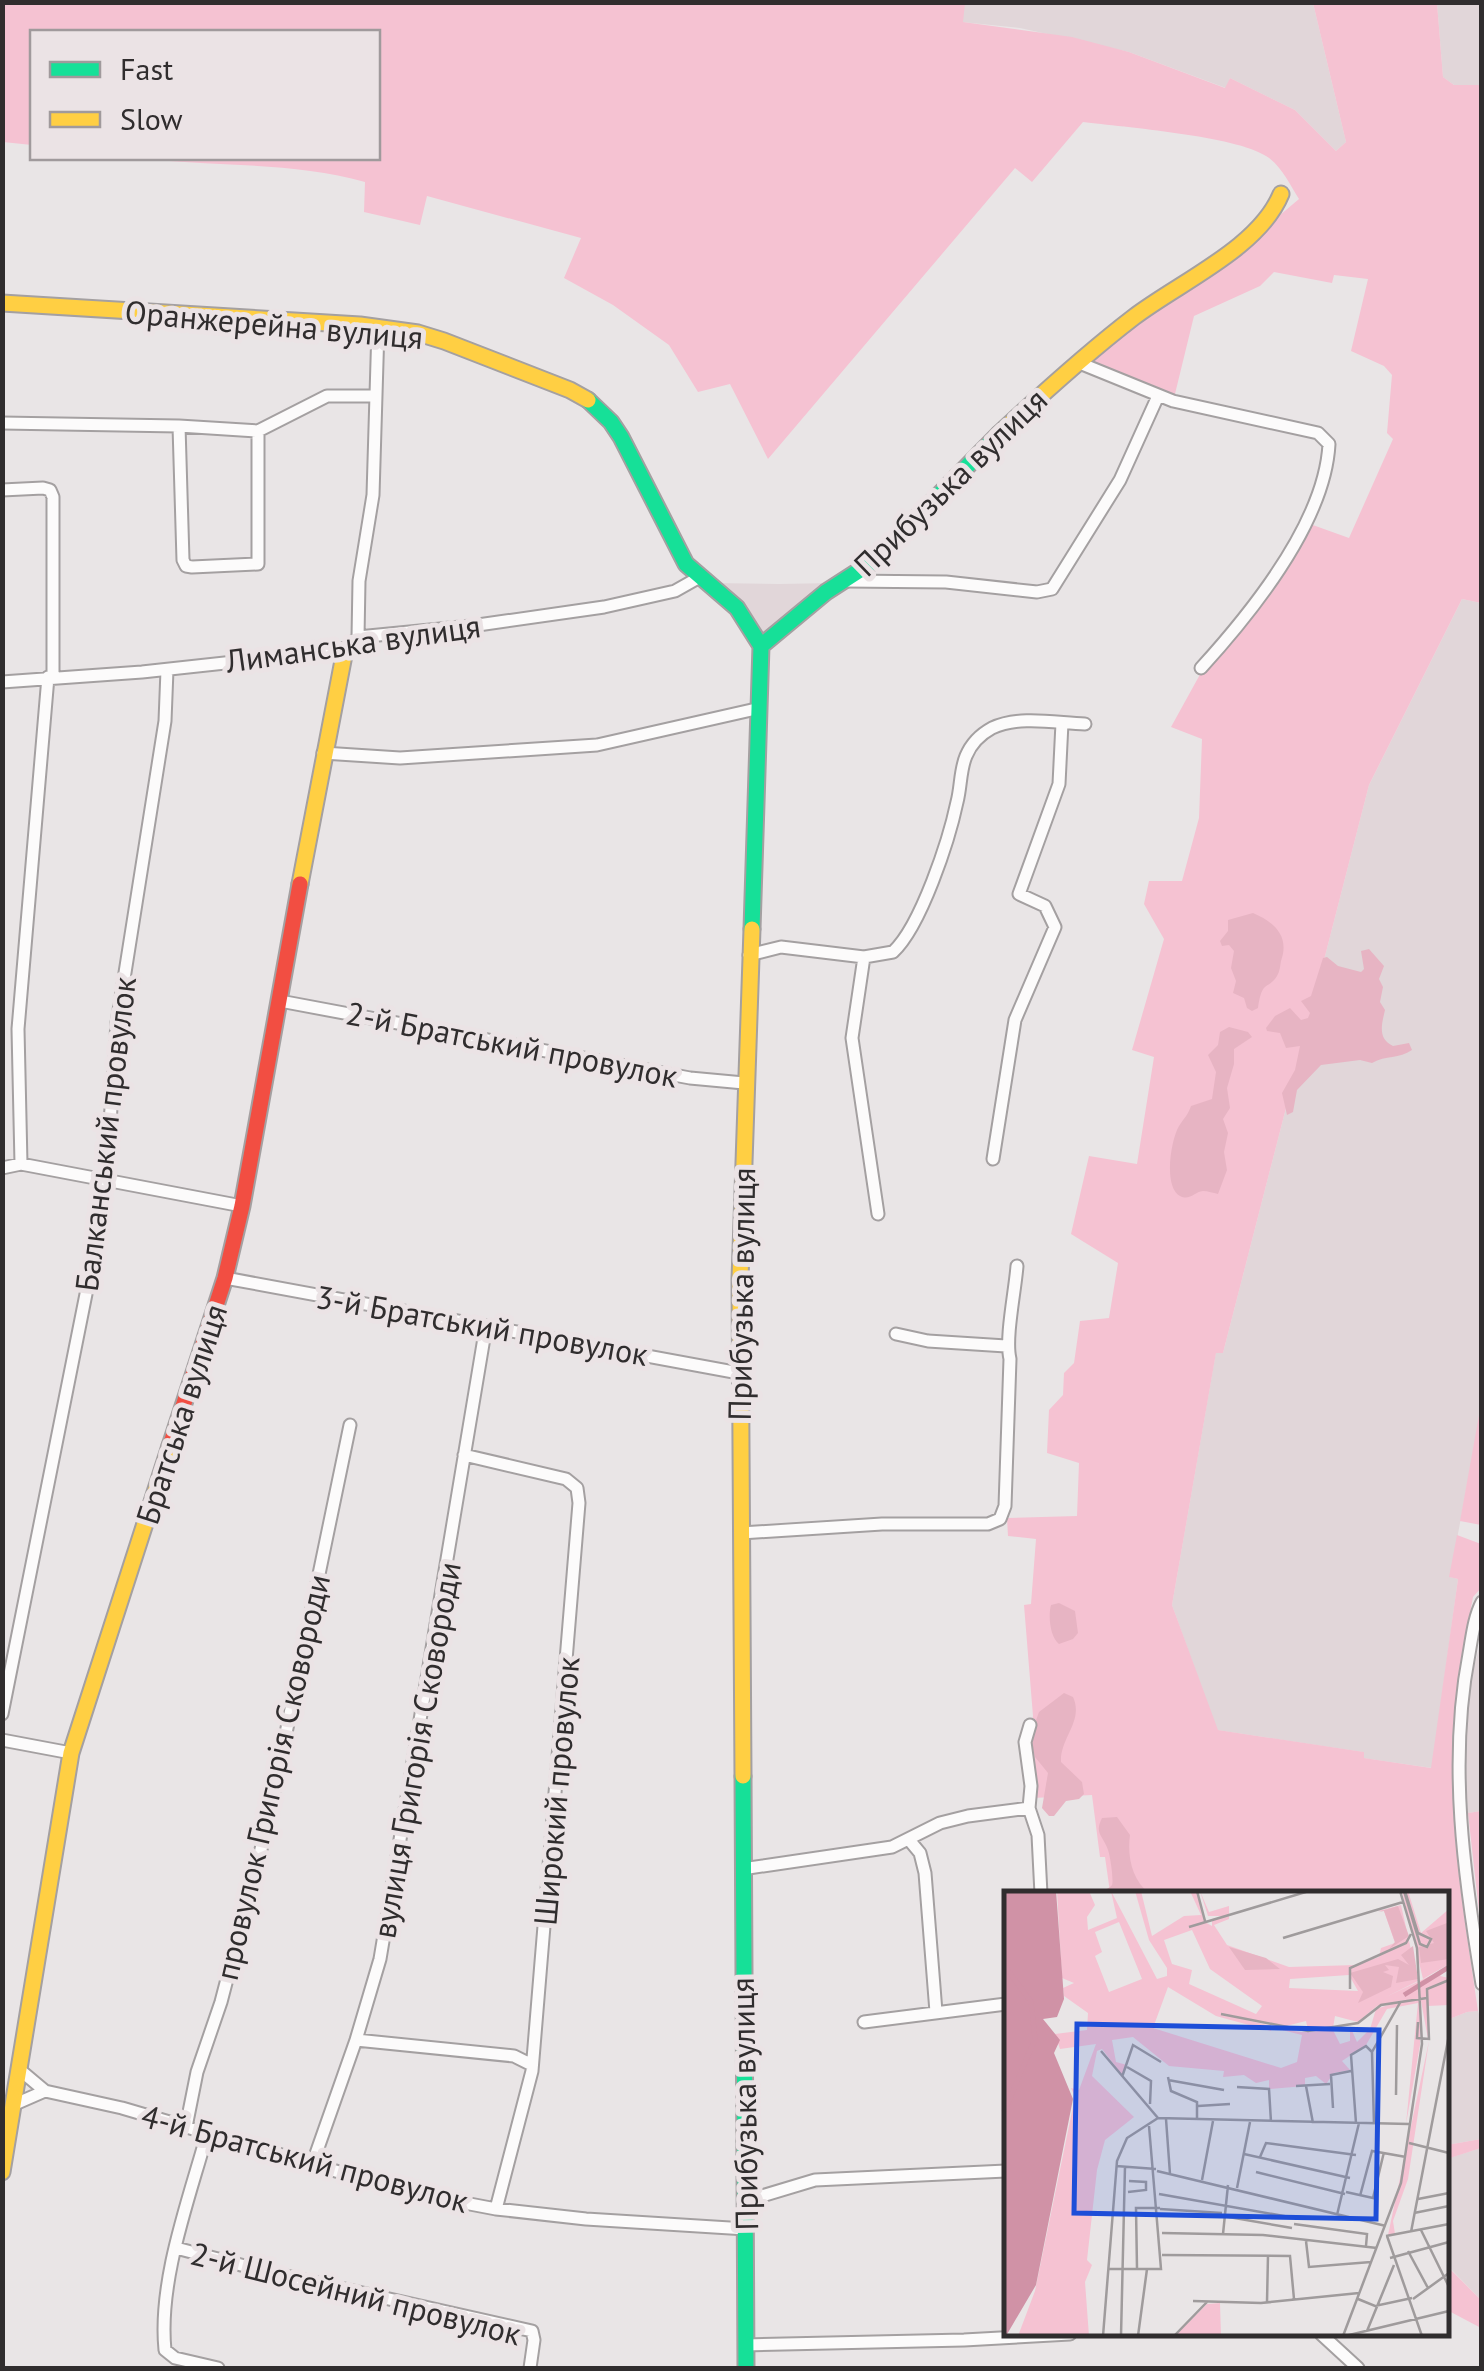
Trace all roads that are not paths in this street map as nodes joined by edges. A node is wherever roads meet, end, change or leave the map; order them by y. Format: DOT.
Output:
graph roads {
  1 [pos="1281,194"];
  2 [pos="2,303"];
  3 [pos="378,328"];
  4 [pos="1077,362"];
  5 [pos="375,396"];
  6 [pos="1158,396"];
  7 [pos="2,423"];
  8 [pos="179,426"];
  9 [pos="258,430"];
  10 [pos="2,490"];
  11 [pos="698,578"];
  12 [pos="846,581"];
  13 [pos="358,637"];
  14 [pos="761,646"];
  15 [pos="345,650"];
  16 [pos="1201,668"];
  17 [pos="167,670"];
  18 [pos="50,677"];
  19 [pos="2,682"];
  20 [pos="756,709"];
  21 [pos="1062,723"];
  22 [pos="1086,724"];
  23 [pos="322,753"];
  24 [pos="749,955"];
  25 [pos="864,957"];
  26 [pos="280,1001"];
  27 [pos="744,1082"];
  28 [pos="993,1159"];
  29 [pos="21,1164"];
  30 [pos="2,1168"];
  31 [pos="106,1180"];
  32 [pos="242,1206"];
  33 [pos="878,1214"];
  34 [pos="1018,1266"];
  35 [pos="225,1278"];
  36 [pos="486,1326"];
  37 [pos="896,1334"];
  38 [pos="1006,1346"];
  39 [pos="739,1373"];
  40 [pos="350,1425"];
  41 [pos="464,1455"];
  42 [pos="741,1533"];
  43 [pos="1482,1602"];
  44 [pos="2,1714"];
  45 [pos="1030,1725"];
  46 [pos="2,1740"];
  47 [pos="71,1753"];
  48 [pos="1029,1808"];
  49 [pos="910,1841"];
  50 [pos="742,1869"];
  51 [pos="1041,1891"];
  52 [pos="1482,1984"];
  53 [pos="1004,2004"];
  54 [pos="936,2012"];
  55 [pos="864,2022"];
  56 [pos="356,2040"];
  57 [pos="532,2065"];
  58 [pos="20,2070"];
  59 [pos="46,2091"];
  60 [pos="14,2105"];
  61 [pos="186,2127"];
  62 [pos="208,2134"];
  63 [pos="312,2165"];
  64 [pos="1004,2171"];
  65 [pos="2,2172"];
  66 [pos="746,2201"];
  67 [pos="496,2209"];
  68 [pos="746,2229"];
  69 [pos="176,2248"];
  70 [pos="1035,2336"];
  71 [pos="1323,2336"];
  72 [pos="746,2345"];
  73 [pos="218,2368"];
  74 [pos="530,2368"];
  75 [pos="746,2368"];
  76 [pos="1358,2368"];
  1 -- 4 [label="street, Прибузька вулиця"];
  2 -- 3 [label="street, Оранжерейна вулиця"];
  3 -- 5 [label="street"];
  3 -- 11 [label="street, Оранжерейна вулиця"];
  4 -- 6 [label="street, Прибузька вулиця"];
  4 -- 12 [label="street, Прибузька вулиця"];
  5 -- 9 [label="street"];
  5 -- 13 [label="street"];
  6 -- 12 [label="street"];
  6 -- 16 [label="street, Прибузька вулиця"];
  7 -- 8 [label="street"];
  8 -- 9 [label="street"];
  8 -- 9 [label="street"];
  10 -- 18 [label="street"];
  11 -- 13 [label="street, Лиманська вулиця"];
  11 -- 14 [label="street, Оранжерейна вулиця"];
  12 -- 14 [label="street, Прибузька вулиця"];
  13 -- 15 [label="street, Лиманська вулиця"];
  14 -- 20 [label="street, Прибузька вулиця"];
  15 -- 17 [label="street, Лиманська вулиця"];
  15 -- 23 [label="street, Братська вулиця"];
  17 -- 18 [label="street, Лиманська вулиця"];
  17 -- 31 [label="street, Балканський провулок"];
  18 -- 19 [label="street, Лиманська вулиця"];
  18 -- 29 [label="street"];
  20 -- 23 [label="street"];
  20 -- 24 [label="street, Прибузька вулиця"];
  21 -- 22 [label="street"];
  21 -- 25 [label="street"];
  21 -- 28 [label="street"];
  23 -- 26 [label="street, Братська вулиця"];
  24 -- 25 [label="street"];
  24 -- 27 [label="street, Прибузька вулиця"];
  25 -- 33 [label="street"];
  26 -- 27 [label="street, 2-й Братський провулок"];
  26 -- 32 [label="street, Братська вулиця"];
  27 -- 39 [label="street, Прибузька вулиця"];
  29 -- 30 [label="street"];
  29 -- 31 [label="street"];
  31 -- 32 [label="street"];
  31 -- 44 [label="street, Балканський провулок"];
  32 -- 35 [label="street, Братська вулиця"];
  34 -- 38 [label="street"];
  35 -- 36 [label="street, 3-й Братський провулок"];
  35 -- 47 [label="street, Братська вулиця"];
  36 -- 39 [label="street, 3-й Братський провулок"];
  36 -- 41 [label="street, вулиця Григорія Сковороди"];
  37 -- 38 [label="street"];
  38 -- 42 [label="street"];
  39 -- 42 [label="street, Прибузька вулиця"];
  40 -- 61 [label="street, провулок Григорія Сковороди"];
  41 -- 56 [label="street, вулиця Григорія Сковороди"];
  41 -- 57 [label="street, Широкий провулок"];
  42 -- 50 [label="street, Прибузька вулиця"];
  43 -- 52 [label="street"];
  45 -- 48 [label="street"];
  46 -- 47 [label="street"];
  47 -- 58 [label="street, Братська вулиця"];
  48 -- 49 [label="street"];
  48 -- 51 [label="street"];
  49 -- 50 [label="street"];
  49 -- 54 [label="street"];
  50 -- 66 [label="street, Прибузька вулиця"];
  53 -- 54 [label="street"];
  54 -- 55 [label="street"];
  56 -- 57 [label="street"];
  56 -- 63 [label="street, вулиця Григорія Сковороди"];
  57 -- 67 [label="street, Широкий провулок"];
  58 -- 59 [label="street, 4-й Братський провулок"];
  58 -- 60 [label="street, Братська вулиця"];
  59 -- 60 [label="street"];
  59 -- 61 [label="street, 4-й Братський провулок"];
  60 -- 65 [label="street, Братська вулиця"];
  61 -- 62 [label="street, 4-й Братський провулок"];
  62 -- 63 [label="street, 4-й Братський провулок"];
  62 -- 69 [label="street"];
  63 -- 67 [label="street, 4-й Братський провулок"];
  64 -- 66 [label="street"];
  66 -- 68 [label="street, Прибузька вулиця"];
  67 -- 68 [label="street, 4-й Братський провулок"];
  68 -- 72 [label="street, Прибузька вулиця"];
  69 -- 73 [label="street"];
  69 -- 74 [label="street, 2-й Шосейний провулок"];
  70 -- 72 [label="street"];
  71 -- 76 [label="street"];
  72 -- 75 [label="street, Прибузька вулиця"];
}
